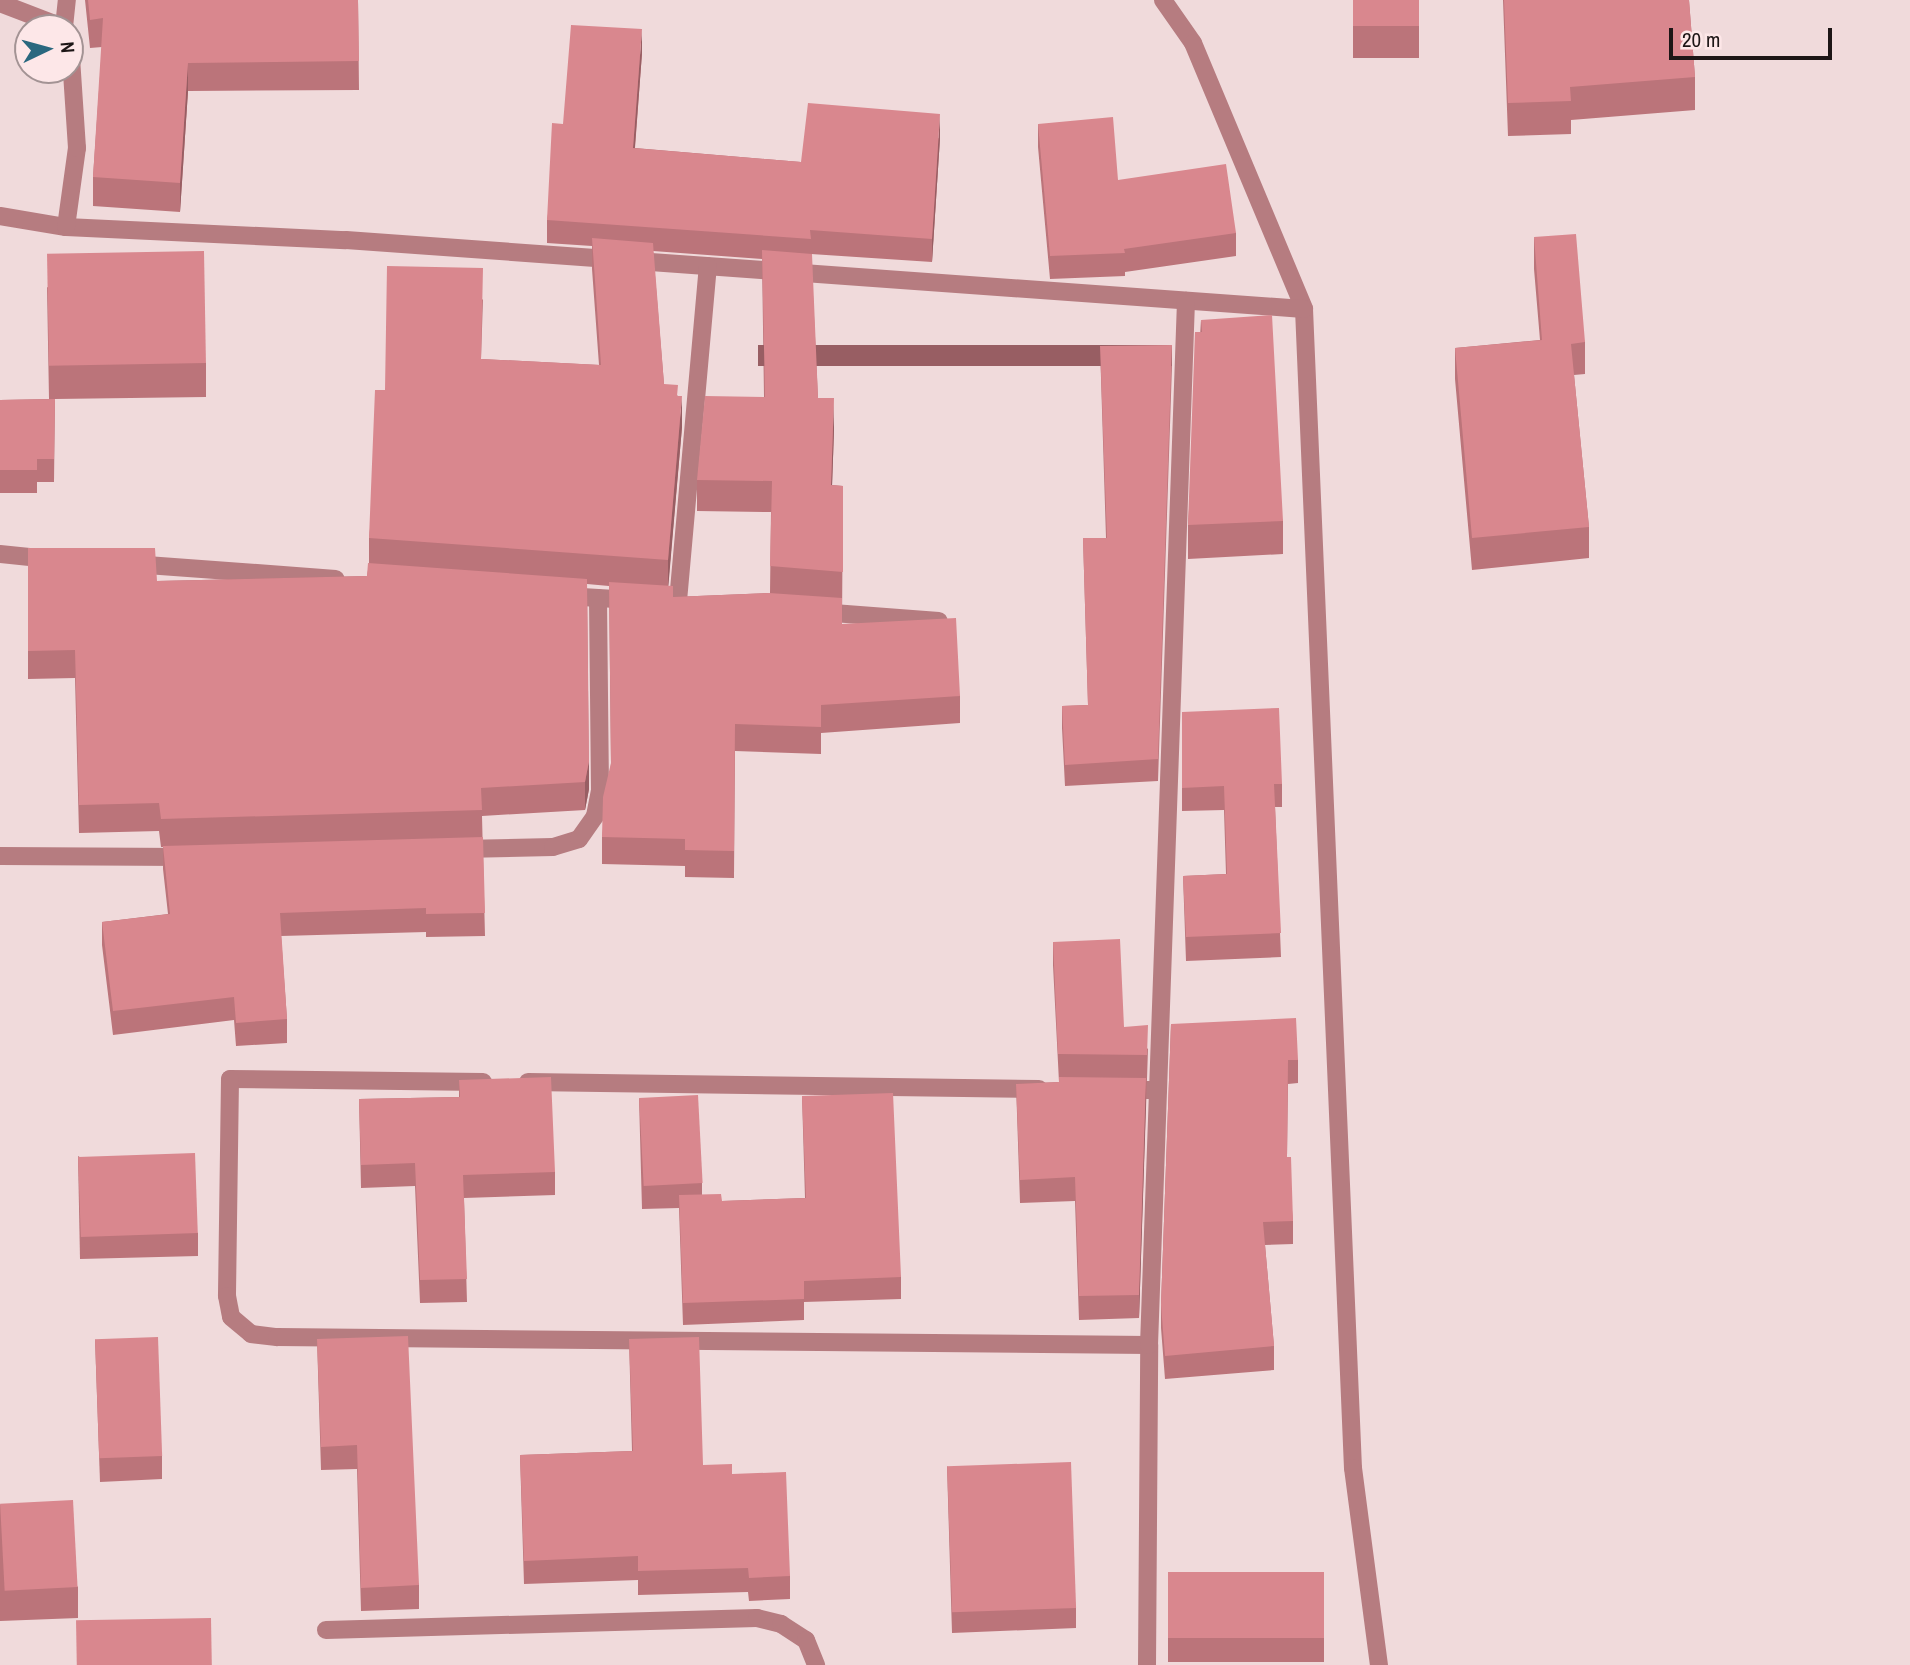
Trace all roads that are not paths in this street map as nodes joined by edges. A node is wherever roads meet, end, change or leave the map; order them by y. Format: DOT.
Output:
graph roads {
  1 [pos="1163,0"];
  2 [pos="0,3"];
  3 [pos="25,14"];
  4 [pos="70,84"];
  5 [pos="0,216"];
  6 [pos="66,227"];
  7 [pos="708,266"];
  8 [pos="1186,301"];
  9 [pos="1304,309"];
  10 [pos="0,554"];
  11 [pos="65,560"];
  12 [pos="118,564"];
  13 [pos="351,580"];
  14 [pos="543,594"];
  15 [pos="598,598"];
  16 [pos="802,610"];
  17 [pos="939,621"];
  18 [pos="442,850"];
  19 [pos="0,856"];
  20 [pos="207,857"];
  21 [pos="1061,1089"];
  22 [pos="1103,1090"];
  23 [pos="1158,1090"];
  24 [pos="1149,1345"];
  25 [pos="326,1630"];
  26 [pos="816,1665"];
  27 [pos="1147,1665"];
  28 [pos="1378,1665"];
  1 -- 9 [label="street"];
  2 -- 3 [label="street"];
  4 -- 6 [label="street"];
  5 -- 6 [label="street"];
  6 -- 7 [label="street"];
  7 -- 8 [label="street"];
  7 -- 15 [label="street"];
  8 -- 9 [label="street"];
  8 -- 23 [label="street"];
  9 -- 28 [label="street"];
  10 -- 11 [label="street"];
  12 -- 13 [label="street"];
  14 -- 15 [label="street"];
  15 -- 18 [label="street"];
  16 -- 17 [label="street"];
  19 -- 20 [label="street"];
  21 -- 24 [label="street"];
  22 -- 23 [label="street"];
  23 -- 24 [label="street"];
  24 -- 27 [label="street"];
  25 -- 26 [label="street"];
}
